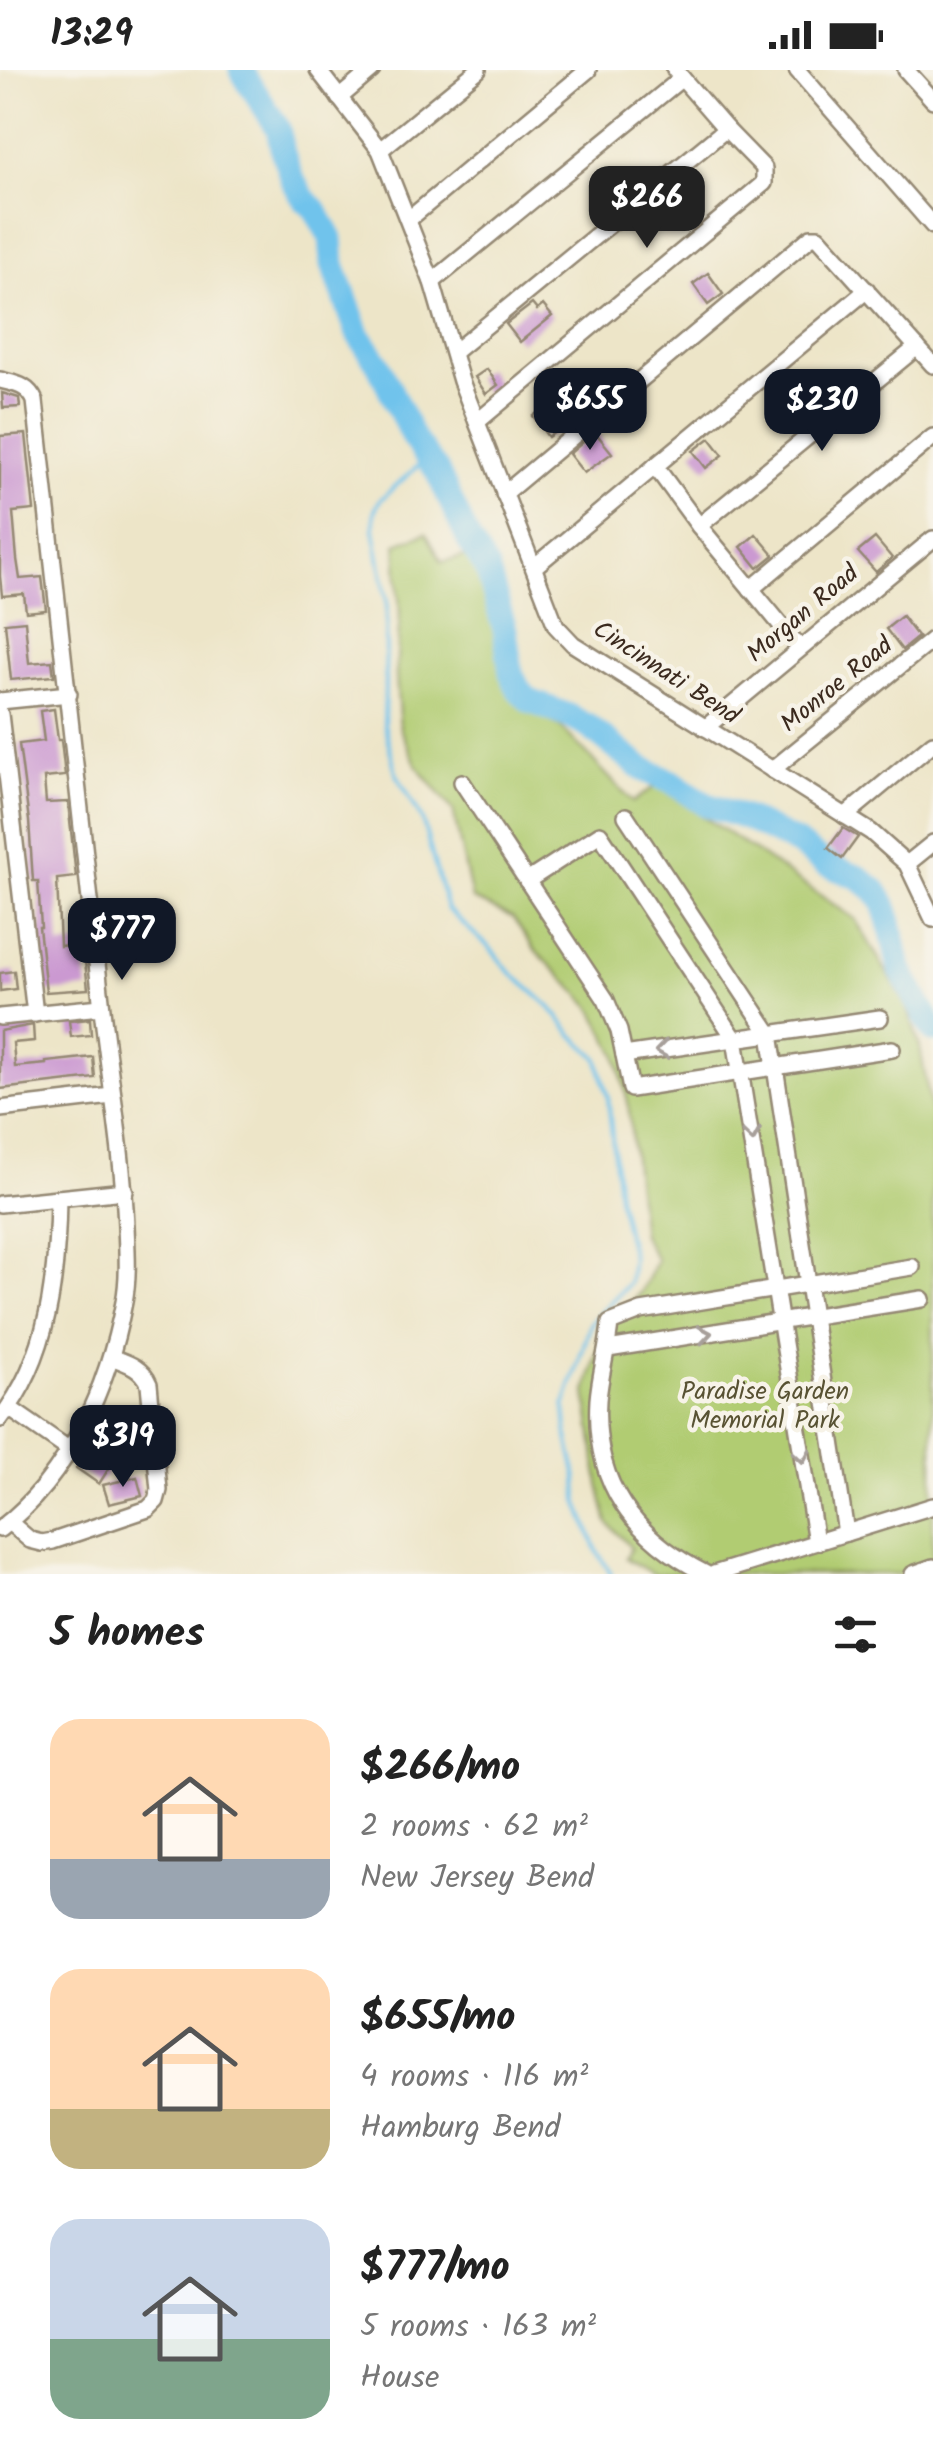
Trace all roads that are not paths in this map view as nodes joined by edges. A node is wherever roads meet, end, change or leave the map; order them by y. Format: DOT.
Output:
graph roads {
  1 [pos="318,70"];
  2 [pos="372,70"];
  3 [pos="478,70"];
  4 [pos="588,70"];
  5 [pos="797,70"];
  6 [pos="906,70"];
  7 [pos="678,74"];
  8 [pos="339,98"];
  9 [pos="933,100"];
  10 [pos="726,128"];
  11 [pos="380,150"];
  12 [pos="933,197"];
  13 [pos="919,209"];
  14 [pos="408,220"];
  15 [pos="933,226"];
  16 [pos="432,282"];
  17 [pos="867,290"];
  18 [pos="916,347"];
  19 [pos="454,352"];
  20 [pos="933,365"];
  21 [pos="0,380"];
  22 [pos="477,422"];
  23 [pos="933,437"];
  24 [pos="655,466"];
  25 [pos="504,494"];
  26 [pos="699,526"];
  27 [pos="933,539"];
  28 [pos="534,567"];
  29 [pos="752,589"];
  30 [pos="933,640"];
  31 [pos="800,648"];
  32 [pos="68,694"];
  33 [pos="0,702"];
  34 [pos="0,714"];
  35 [pos="705,728"];
  36 [pos="933,743"];
  37 [pos="772,770"];
  38 [pos="462,782"];
  39 [pos="626,816"];
  40 [pos="844,816"];
  41 [pos="933,843"];
  42 [pos="907,864"];
  43 [pos="527,881"];
  44 [pos="933,919"];
  45 [pos="102,1006"];
  46 [pos="35,1014"];
  47 [pos="0,1017"];
  48 [pos="880,1018"];
  49 [pos="770,1034"];
  50 [pos="735,1039"];
  51 [pos="892,1049"];
  52 [pos="624,1056"];
  53 [pos="775,1067"];
  54 [pos="742,1072"];
  55 [pos="112,1096"];
  56 [pos="0,1109"];
  57 [pos="125,1191"];
  58 [pos="58,1198"];
  59 [pos="0,1204"];
  60 [pos="912,1267"];
  61 [pos="808,1284"];
  62 [pos="775,1289"];
  63 [pos="922,1299"];
  64 [pos="813,1318"];
  65 [pos="781,1323"];
  66 [pos="608,1349"];
  67 [pos="110,1356"];
  68 [pos="4,1413"];
  69 [pos="70,1451"];
  70 [pos="933,1506"];
  71 [pos="4,1525"];
  72 [pos="846,1532"];
  73 [pos="816,1542"];
  74 [pos="933,1567"];
  75 [pos="716,1573"];
  76 [pos="913,1574"];
  1 -- 8 [label="street, Cincinnati Bend"];
  2 -- 8 [label="street"];
  3 -- 11 [label="street"];
  4 -- 14 [label="street"];
  5 -- 13 [label="street"];
  6 -- 9 [label="street"];
  7 -- 10 [label="street"];
  7 -- 16 [label="street"];
  8 -- 11 [label="street, Cincinnati Bend"];
  10 -- 19 [label="street"];
  10 -- 22 [label="street"];
  11 -- 14 [label="street, Cincinnati Bend"];
  12 -- 13 [label="street"];
  13 -- 15 [label="street"];
  14 -- 16 [label="street, Cincinnati Bend"];
  16 -- 19 [label="street, Cincinnati Bend"];
  17 -- 18 [label="street"];
  17 -- 24 [label="street"];
  17 -- 25 [label="street"];
  18 -- 20 [label="street"];
  18 -- 26 [label="street"];
  19 -- 22 [label="street, Cincinnati Bend"];
  21 -- 32 [label="street"];
  22 -- 25 [label="street, Cincinnati Bend"];
  23 -- 29 [label="street"];
  24 -- 26 [label="street"];
  24 -- 28 [label="street"];
  25 -- 28 [label="street, Cincinnati Bend"];
  26 -- 29 [label="street"];
  27 -- 31 [label="street, Morgan Road"];
  28 -- 35 [label="street, Cincinnati Bend"];
  29 -- 31 [label="street"];
  30 -- 37 [label="street, Monroe Road"];
  31 -- 35 [label="street, Morgan Road"];
  32 -- 33 [label="street"];
  32 -- 45 [label="street"];
  34 -- 46 [label="street"];
  35 -- 37 [label="street, Cincinnati Bend"];
  36 -- 40 [label="street"];
  37 -- 40 [label="street, Cincinnati Bend"];
  38 -- 43 [label="street"];
  39 -- 49 [label="street"];
  40 -- 42 [label="street, Cincinnati Bend"];
  41 -- 42 [label="street"];
  42 -- 44 [label="street, Cincinnati Bend"];
  43 -- 50 [label="street"];
  43 -- 52 [label="street"];
  45 -- 46 [label="street"];
  45 -- 55 [label="street"];
  46 -- 47 [label="street"];
  48 -- 49 [label="street"];
  49 -- 50 [label="street"];
  49 -- 53 [label="street"];
  50 -- 52 [label="street, one-way"];
  50 -- 54 [label="street"];
  51 -- 53 [label="street"];
  52 -- 54 [label="street"];
  53 -- 54 [label="street"];
  53 -- 61 [label="street"];
  54 -- 62 [label="street, one-way"];
  55 -- 56 [label="street"];
  55 -- 57 [label="street"];
  57 -- 58 [label="street"];
  57 -- 67 [label="street"];
  58 -- 59 [label="street"];
  58 -- 68 [label="street"];
  60 -- 61 [label="street"];
  61 -- 62 [label="street"];
  61 -- 64 [label="street"];
  62 -- 65 [label="street"];
  62 -- 66 [label="street"];
  63 -- 64 [label="street"];
  64 -- 65 [label="street"];
  64 -- 72 [label="street"];
  66 -- 65 [label="street, one-way"];
  65 -- 73 [label="street, one-way"];
  66 -- 75 [label="street"];
  67 -- 69 [label="street"];
  67 -- 71 [label="street"];
  68 -- 69 [label="street"];
  69 -- 71 [label="street"];
  70 -- 72 [label="street"];
  72 -- 73 [label="street"];
  73 -- 75 [label="street"];
  74 -- 76 [label="street"];
}
